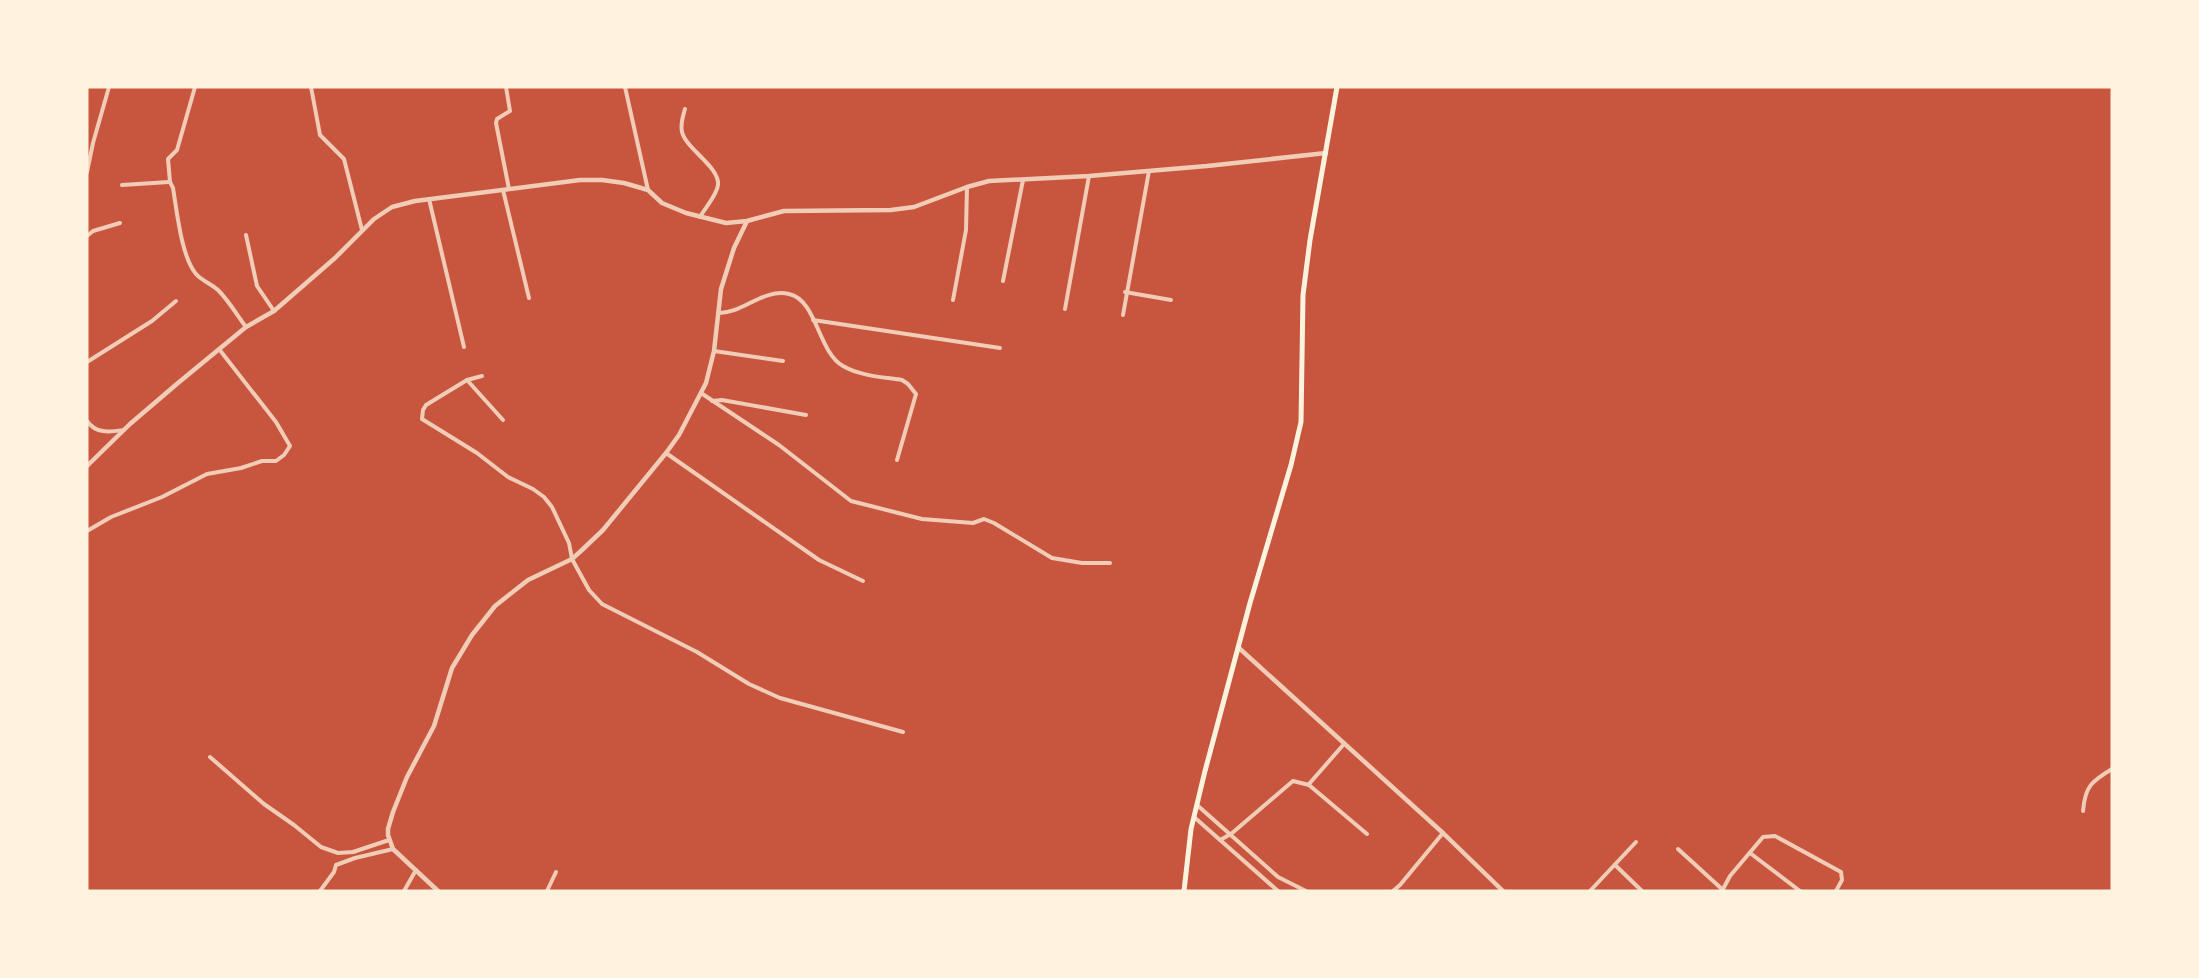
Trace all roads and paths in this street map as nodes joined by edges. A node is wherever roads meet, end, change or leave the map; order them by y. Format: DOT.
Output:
graph roads {
  1 [pos="110,87"];
  2 [pos="195,87"];
  3 [pos="311,87"];
  4 [pos="506,87"];
  5 [pos="625,87"];
  6 [pos="1337,87"];
  7 [pos="685,109"];
  8 [pos="1326,153"];
  9 [pos="1149,171"];
  10 [pos="87,172"];
  11 [pos="1089,176"];
  12 [pos="1023,180"];
  13 [pos="170,182"];
  14 [pos="122,185"];
  15 [pos="968,187"];
  16 [pos="509,189"];
  17 [pos="503,190"];
  18 [pos="648,190"];
  19 [pos="429,199"];
  20 [pos="700,217"];
  21 [pos="747,221"];
  22 [pos="120,223"];
  23 [pos="362,230"];
  24 [pos="246,235"];
  25 [pos="87,236"];
  26 [pos="1003,281"];
  27 [pos="1125,292"];
  28 [pos="529,298"];
  29 [pos="953,300"];
  30 [pos="1172,300"];
  31 [pos="176,301"];
  32 [pos="1065,309"];
  33 [pos="274,311"];
  34 [pos="718,313"];
  35 [pos="1123,315"];
  36 [pos="813,320"];
  37 [pos="246,327"];
  38 [pos="464,347"];
  39 [pos="1000,348"];
  40 [pos="219,349"];
  41 [pos="714,351"];
  42 [pos="783,360"];
  43 [pos="87,362"];
  44 [pos="482,376"];
  45 [pos="467,380"];
  46 [pos="701,393"];
  47 [pos="712,401"];
  48 [pos="806,415"];
  49 [pos="503,420"];
  50 [pos="87,421"];
  51 [pos="124,430"];
  52 [pos="666,453"];
  53 [pos="897,460"];
  54 [pos="87,466"];
  55 [pos="87,531"];
  56 [pos="572,559"];
  57 [pos="1110,563"];
  58 [pos="862,581"];
  59 [pos="1239,648"];
  60 [pos="903,732"];
  61 [pos="1344,744"];
  62 [pos="210,757"];
  63 [pos="2112,769"];
  64 [pos="1309,784"];
  65 [pos="1197,805"];
  66 [pos="2083,810"];
  67 [pos="1194,817"];
  68 [pos="1443,833"];
  69 [pos="1231,834"];
  70 [pos="1366,834"];
  71 [pos="389,840"];
  72 [pos="1220,840"];
  73 [pos="1636,842"];
  74 [pos="393,849"];
  75 [pos="1678,849"];
  76 [pos="1750,853"];
  77 [pos="1615,865"];
  78 [pos="416,870"];
  79 [pos="556,872"];
  80 [pos="1722,890"];
  81 [pos="320,891"];
  82 [pos="404,891"];
  83 [pos="438,891"];
  84 [pos="547,891"];
  85 [pos="1184,891"];
  86 [pos="1278,891"];
  87 [pos="1306,891"];
  88 [pos="1393,891"];
  89 [pos="1503,891"];
  90 [pos="1590,891"];
  91 [pos="1642,891"];
  92 [pos="1800,891"];
  93 [pos="1836,891"];
  1 -- 10 [label="street"];
  2 -- 13 [label="street"];
  3 -- 23 [label="street"];
  4 -- 16 [label="street"];
  5 -- 18 [label="street"];
  6 -- 8 [label="main road"];
  7 -- 20 [label="street"];
  8 -- 9 [label="street"];
  8 -- 59 [label="main road"];
  9 -- 11 [label="street"];
  9 -- 27 [label="street"];
  11 -- 12 [label="street"];
  11 -- 32 [label="street"];
  12 -- 15 [label="street"];
  12 -- 26 [label="street"];
  13 -- 14 [label="street"];
  13 -- 37 [label="street"];
  15 -- 21 [label="street"];
  15 -- 29 [label="street"];
  16 -- 17 [label="street"];
  16 -- 18 [label="street"];
  17 -- 19 [label="street"];
  17 -- 28 [label="street"];
  18 -- 20 [label="street"];
  19 -- 23 [label="street"];
  19 -- 38 [label="street"];
  20 -- 21 [label="street"];
  21 -- 34 [label="street"];
  22 -- 25 [label="street"];
  23 -- 33 [label="street"];
  24 -- 33 [label="street"];
  27 -- 30 [label="street"];
  27 -- 35 [label="street"];
  31 -- 43 [label="street"];
  33 -- 37 [label="street"];
  34 -- 36 [label="street"];
  34 -- 41 [label="street"];
  36 -- 39 [label="street"];
  36 -- 53 [label="street"];
  37 -- 40 [label="street"];
  40 -- 51 [label="street"];
  40 -- 55 [label="street"];
  41 -- 42 [label="street"];
  41 -- 46 [label="street"];
  44 -- 45 [label="street"];
  45 -- 49 [label="street"];
  45 -- 56 [label="street"];
  46 -- 47 [label="street"];
  46 -- 52 [label="street"];
  47 -- 48 [label="street"];
  47 -- 57 [label="street"];
  50 -- 51 [label="street"];
  51 -- 54 [label="street"];
  52 -- 56 [label="street"];
  52 -- 58 [label="street"];
  56 -- 60 [label="street"];
  56 -- 71 [label="street"];
  59 -- 61 [label="street"];
  59 -- 65 [label="main road"];
  61 -- 64 [label="street"];
  61 -- 68 [label="street"];
  62 -- 71 [label="street"];
  63 -- 66 [label="street"];
  64 -- 69 [label="street"];
  64 -- 70 [label="street"];
  65 -- 67 [label="main road"];
  65 -- 69 [label="street"];
  67 -- 72 [label="street"];
  67 -- 85 [label="main road"];
  68 -- 88 [label="street"];
  68 -- 89 [label="street"];
  69 -- 72 [label="street"];
  69 -- 87 [label="street"];
  71 -- 74 [label="street"];
  72 -- 86 [label="street"];
  73 -- 77 [label="street"];
  74 -- 78 [label="street"];
  74 -- 81 [label="street"];
  75 -- 80 [label="street"];
  76 -- 80 [label="street"];
  76 -- 92 [label="street"];
  76 -- 93 [label="street"];
  77 -- 90 [label="street"];
  77 -- 91 [label="street"];
  78 -- 82 [label="street"];
  78 -- 83 [label="street"];
  79 -- 84 [label="street"];
}
